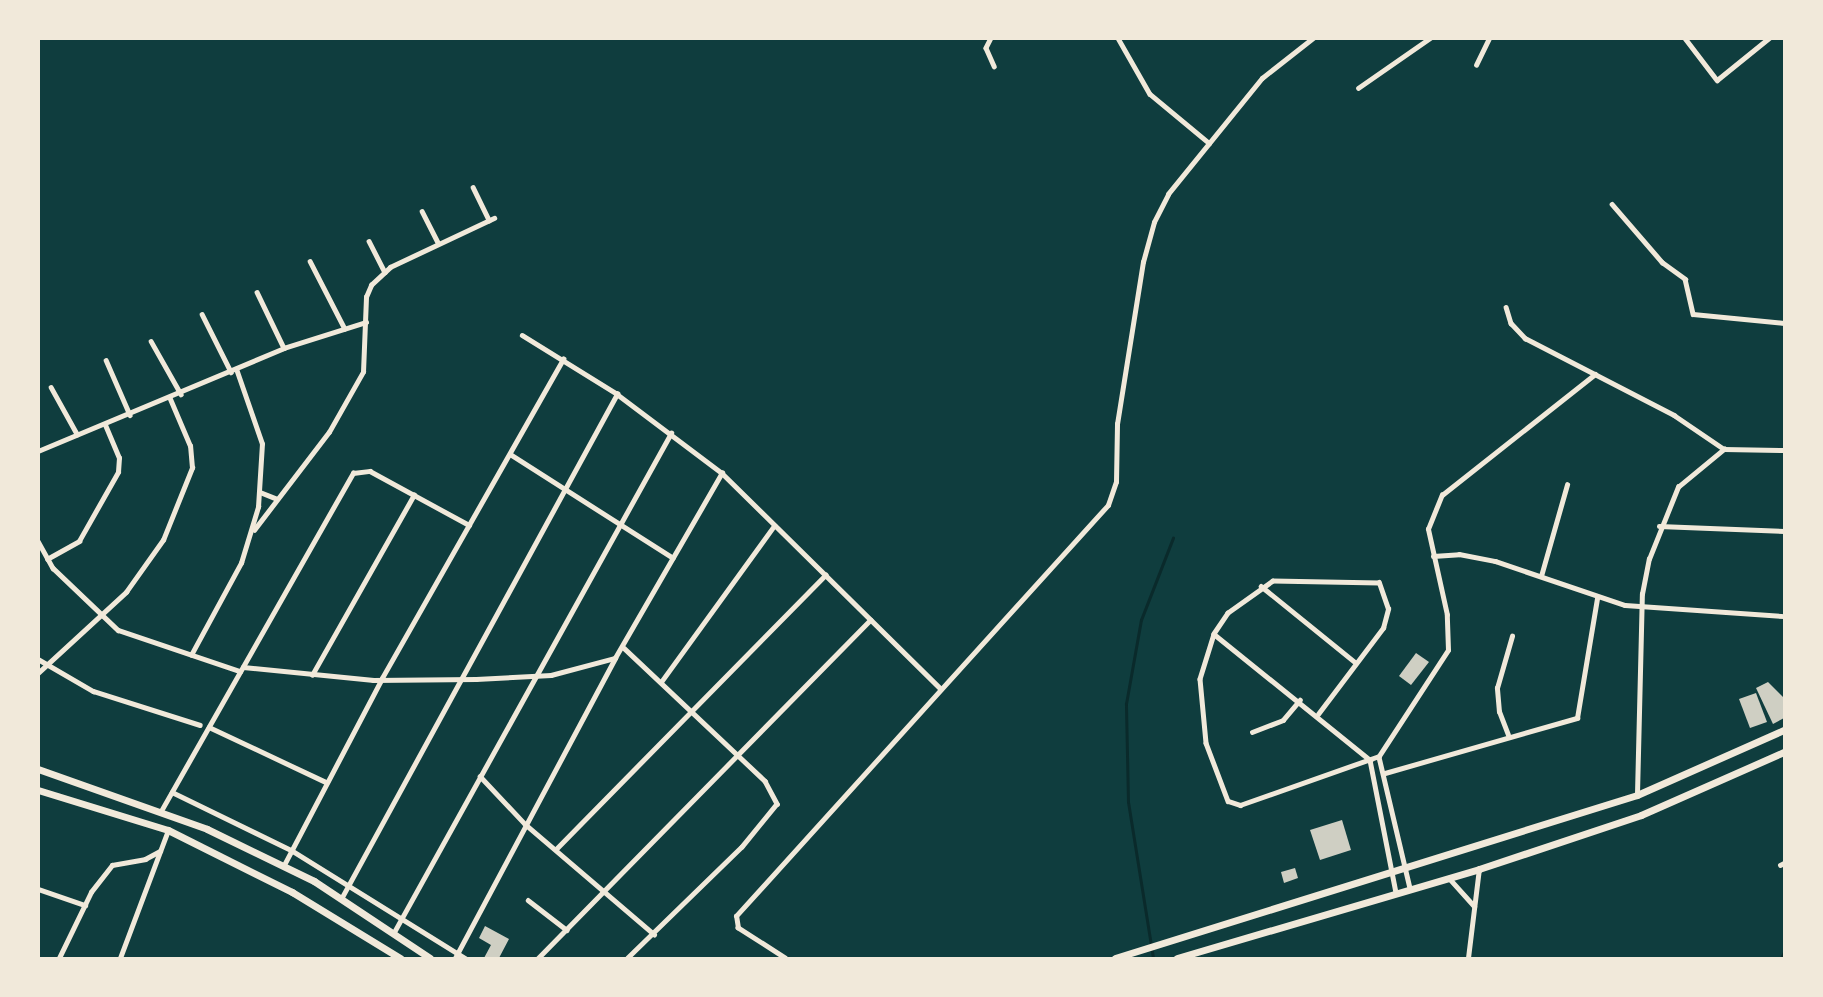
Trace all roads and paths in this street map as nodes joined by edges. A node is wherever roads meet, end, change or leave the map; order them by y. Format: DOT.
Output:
graph roads {
  1 [pos="991,38"];
  2 [pos="1118,38"];
  3 [pos="1313,38"];
  4 [pos="1430,38"];
  5 [pos="1489,38"];
  6 [pos="1685,38"];
  7 [pos="1769,38"];
  8 [pos="1476,65"];
  9 [pos="994,66"];
  10 [pos="1358,88"];
  11 [pos="1209,143"];
  12 [pos="473,187"];
  13 [pos="1612,204"];
  14 [pos="422,211"];
  15 [pos="369,241"];
  16 [pos="438,242"];
  17 [pos="310,261"];
  18 [pos="385,272"];
  19 [pos="257,292"];
  20 [pos="1506,307"];
  21 [pos="202,314"];
  22 [pos="366,322"];
  23 [pos="1784,323"];
  24 [pos="345,329"];
  25 [pos="522,335"];
  26 [pos="151,341"];
  27 [pos="284,348"];
  28 [pos="563,359"];
  29 [pos="106,360"];
  30 [pos="234,370"];
  31 [pos="1595,374"];
  32 [pos="51,387"];
  33 [pos="181,394"];
  34 [pos="617,394"];
  35 [pos="170,399"];
  36 [pos="130,415"];
  37 [pos="104,425"];
  38 [pos="671,433"];
  39 [pos="77,434"];
  40 [pos="1724,449"];
  41 [pos="1784,450"];
  42 [pos="38,451"];
  43 [pos="510,454"];
  44 [pos="722,473"];
  45 [pos="1567,485"];
  46 [pos="565,487"];
  47 [pos="260,492"];
  48 [pos="414,495"];
  49 [pos="277,499"];
  50 [pos="469,525"];
  51 [pos="621,525"];
  52 [pos="774,526"];
  53 [pos="1659,526"];
  54 [pos="254,530"];
  55 [pos="1784,531"];
  56 [pos="38,541"];
  57 [pos="1433,556"];
  58 [pos="673,558"];
  59 [pos="47,559"];
  60 [pos="825,575"];
  61 [pos="1541,576"];
  62 [pos="1261,586"];
  63 [pos="1597,598"];
  64 [pos="1642,608"];
  65 [pos="1784,616"];
  66 [pos="99,617"];
  67 [pos="870,620"];
  68 [pos="1214,634"];
  69 [pos="1512,636"];
  70 [pos="624,648"];
  71 [pos="191,655"];
  72 [pos="615,657"];
  73 [pos="38,659"];
  74 [pos="1355,662"];
  75 [pos="47,665"];
  76 [pos="242,669"];
  77 [pos="38,673"];
  78 [pos="312,675"];
  79 [pos="535,675"];
  80 [pos="382,678"];
  81 [pos="458,678"];
  82 [pos="661,682"];
  83 [pos="940,688"];
  84 [pos="1300,700"];
  85 [pos="692,713"];
  86 [pos="1318,714"];
  87 [pos="201,725"];
  88 [pos="209,727"];
  89 [pos="1784,730"];
  90 [pos="1252,732"];
  91 [pos="1508,734"];
  92 [pos="1784,752"];
  93 [pos="735,754"];
  94 [pos="1379,756"];
  95 [pos="1370,760"];
  96 [pos="38,769"];
  97 [pos="1385,773"];
  98 [pos="480,776"];
  99 [pos="326,782"];
  100 [pos="38,790"];
  101 [pos="172,792"];
  102 [pos="1637,795"];
  103 [pos="161,811"];
  104 [pos="525,824"];
  105 [pos="168,830"];
  106 [pos="557,848"];
  107 [pos="292,850"];
  108 [pos="160,851"];
  109 [pos="283,866"];
  110 [pos="1405,868"];
  111 [pos="1479,869"];
  112 [pos="1391,872"];
  113 [pos="1449,878"];
  114 [pos="349,885"];
  115 [pos="1410,888"];
  116 [pos="38,889"];
  117 [pos="604,891"];
  118 [pos="1396,893"];
  119 [pos="341,899"];
  120 [pos="528,900"];
  121 [pos="85,905"];
  122 [pos="1474,906"];
  123 [pos="401,920"];
  124 [pos="567,930"];
  125 [pos="393,934"];
  126 [pos="654,934"];
  127 [pos="456,956"];
  128 [pos="59,958"];
  129 [pos="120,958"];
  130 [pos="400,958"];
  131 [pos="430,958"];
  132 [pos="465,958"];
  133 [pos="538,958"];
  134 [pos="628,958"];
  135 [pos="785,958"];
  136 [pos="1115,958"];
  137 [pos="1178,958"];
  138 [pos="1468,958"];
  1 -- 9 [label="street"];
  2 -- 11 [label="street"];
  3 -- 11 [label="street"];
  4 -- 10 [label="street"];
  5 -- 8 [label="street"];
  6 -- 7 [label="street"];
  11 -- 83 [label="street"];
  12 -- 16 [label="street"];
  13 -- 23 [label="street"];
  14 -- 16 [label="street"];
  15 -- 18 [label="street"];
  16 -- 18 [label="street"];
  17 -- 24 [label="street"];
  18 -- 22 [label="street"];
  19 -- 27 [label="street"];
  20 -- 31 [label="street"];
  21 -- 30 [label="street"];
  22 -- 24 [label="street"];
  22 -- 49 [label="street"];
  24 -- 27 [label="street"];
  25 -- 28 [label="street"];
  26 -- 33 [label="street"];
  27 -- 30 [label="street"];
  28 -- 34 [label="street"];
  28 -- 43 [label="street"];
  29 -- 36 [label="street"];
  30 -- 33 [label="street"];
  30 -- 47 [label="street"];
  31 -- 40 [label="street"];
  31 -- 57 [label="street"];
  32 -- 39 [label="street"];
  33 -- 35 [label="street"];
  34 -- 38 [label="street"];
  34 -- 46 [label="street"];
  35 -- 36 [label="street"];
  35 -- 66 [label="street"];
  36 -- 37 [label="street"];
  37 -- 39 [label="street"];
  37 -- 59 [label="street"];
  38 -- 44 [label="street"];
  38 -- 51 [label="street"];
  39 -- 42 [label="street"];
  40 -- 41 [label="street"];
  40 -- 53 [label="street"];
  43 -- 46 [label="street"];
  43 -- 50 [label="street"];
  44 -- 52 [label="street"];
  44 -- 58 [label="street"];
  45 -- 61 [label="street"];
  46 -- 51 [label="street"];
  46 -- 81 [label="street"];
  47 -- 49 [label="street"];
  47 -- 54 [label="street"];
  48 -- 50 [label="street"];
  48 -- 76 [label="street"];
  48 -- 78 [label="street"];
  49 -- 54 [label="street"];
  50 -- 80 [label="street"];
  51 -- 58 [label="street"];
  51 -- 79 [label="street"];
  52 -- 60 [label="street"];
  52 -- 82 [label="street"];
  53 -- 55 [label="street"];
  53 -- 64 [label="street"];
  54 -- 71 [label="street"];
  56 -- 59 [label="street"];
  57 -- 61 [label="street"];
  57 -- 94 [label="street"];
  58 -- 70 [label="street"];
  59 -- 66 [label="street"];
  60 -- 67 [label="street"];
  60 -- 85 [label="street"];
  61 -- 63 [label="street"];
  62 -- 68 [label="street"];
  62 -- 74 [label="street"];
  62 -- 74 [label="street"];
  63 -- 64 [label="street"];
  63 -- 91 [label="street"];
  64 -- 65 [label="street"];
  64 -- 102 [label="street"];
  66 -- 71 [label="street"];
  66 -- 75 [label="street"];
  67 -- 83 [label="street"];
  67 -- 93 [label="street"];
  68 -- 84 [label="street"];
  68 -- 95 [label="street"];
  69 -- 91 [label="street"];
  70 -- 72 [label="street"];
  70 -- 82 [label="street"];
  71 -- 76 [label="street"];
  72 -- 79 [label="street"];
  72 -- 104 [label="street"];
  73 -- 75 [label="street"];
  74 -- 86 [label="street"];
  75 -- 77 [label="street"];
  75 -- 87 [label="street"];
  76 -- 78 [label="street"];
  76 -- 88 [label="street"];
  78 -- 80 [label="street"];
  79 -- 81 [label="street"];
  79 -- 98 [label="street"];
  80 -- 81 [label="street"];
  80 -- 99 [label="street"];
  81 -- 114 [label="street"];
  82 -- 85 [label="street"];
  83 -- 135 [label="street"];
  84 -- 86 [label="street"];
  84 -- 90 [label="street"];
  85 -- 93 [label="street"];
  85 -- 106 [label="street"];
  86 -- 95 [label="street"];
  88 -- 99 [label="street"];
  88 -- 101 [label="street"];
  89 -- 102 [label="main road"];
  91 -- 97 [label="street"];
  92 -- 111 [label="main road"];
  93 -- 117 [label="street"];
  93 -- 126 [label="street"];
  94 -- 95 [label="street"];
  94 -- 97 [label="street"];
  95 -- 112 [label="street"];
  96 -- 103 [label="main road"];
  97 -- 110 [label="street"];
  98 -- 104 [label="street"];
  98 -- 123 [label="street"];
  99 -- 107 [label="street"];
  100 -- 105 [label="main road"];
  101 -- 103 [label="street"];
  101 -- 107 [label="street"];
  102 -- 110 [label="main road"];
  103 -- 109 [label="main road"];
  104 -- 106 [label="street"];
  104 -- 127 [label="street"];
  105 -- 108 [label="street"];
  105 -- 130 [label="main road"];
  106 -- 117 [label="street"];
  107 -- 109 [label="street"];
  107 -- 114 [label="street"];
  108 -- 121 [label="street"];
  108 -- 129 [label="street"];
  109 -- 119 [label="main road"];
  110 -- 112 [label="main road"];
  110 -- 115 [label="street"];
  111 -- 113 [label="main road"];
  111 -- 122 [label="street"];
  112 -- 118 [label="street"];
  112 -- 136 [label="main road"];
  113 -- 115 [label="main road"];
  113 -- 122 [label="street"];
  114 -- 119 [label="street"];
  114 -- 123 [label="street"];
  115 -- 118 [label="main road"];
  116 -- 121 [label="street"];
  117 -- 124 [label="street"];
  117 -- 126 [label="street"];
  118 -- 137 [label="main road"];
  119 -- 125 [label="main road"];
  120 -- 124 [label="street"];
  121 -- 128 [label="street"];
  122 -- 138 [label="street"];
  123 -- 125 [label="street"];
  123 -- 127 [label="street"];
  124 -- 133 [label="street"];
  125 -- 131 [label="main road"];
  126 -- 134 [label="street"];
  127 -- 132 [label="street"];
}
